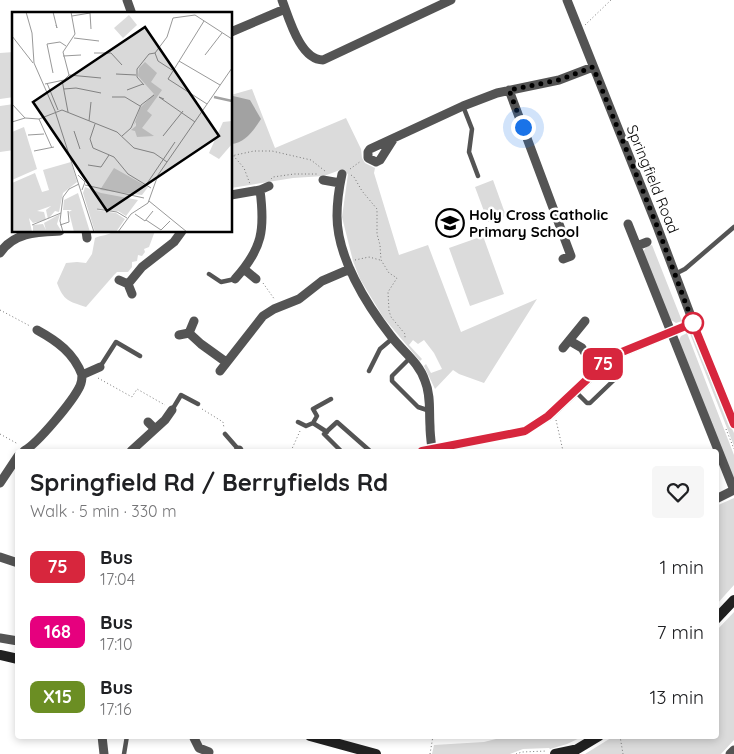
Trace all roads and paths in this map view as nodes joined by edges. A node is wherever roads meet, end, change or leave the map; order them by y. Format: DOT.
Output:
graph roads {
  1 [pos="127,0"];
  2 [pos="451,0"];
  3 [pos="567,0"];
  4 [pos="611,0"];
  5 [pos="283,4"];
  6 [pos="131,12"];
  7 [pos="579,30"];
  8 [pos="232,31"];
  9 [pos="593,67"];
  10 [pos="509,90"];
  11 [pos="463,106"];
  12 [pos="232,155"];
  13 [pos="368,158"];
  14 [pos="324,175"];
  15 [pos="478,176"];
  16 [pos="261,189"];
  17 [pos="232,195"];
  18 [pos="628,224"];
  19 [pos="734,227"];
  20 [pos="51,232"];
  21 [pos="181,232"];
  22 [pos="648,242"];
  23 [pos="2,246"];
  24 [pos="637,246"];
  25 [pos="563,259"];
  26 [pos="381,260"];
  27 [pos="348,267"];
  28 [pos="244,269"];
  29 [pos="209,274"];
  30 [pos="675,274"];
  31 [pos="236,279"];
  32 [pos="256,279"];
  33 [pos="119,280"];
  34 [pos="128,284"];
  35 [pos="132,294"];
  36 [pos="279,307"];
  37 [pos="0,310"];
  38 [pos="194,321"];
  39 [pos="585,322"];
  40 [pos="693,323"];
  41 [pos="37,330"];
  42 [pos="670,332"];
  43 [pos="189,334"];
  44 [pos="179,335"];
  45 [pos="393,338"];
  46 [pos="570,341"];
  47 [pos="563,348"];
  48 [pos="402,349"];
  49 [pos="140,356"];
  50 [pos="612,356"];
  51 [pos="410,358"];
  52 [pos="226,362"];
  53 [pos="100,367"];
  54 [pos="220,371"];
  55 [pos="369,371"];
  56 [pos="596,371"];
  57 [pos="85,373"];
  58 [pos="575,391"];
  59 [pos="331,399"];
  60 [pos="198,404"];
  61 [pos="172,409"];
  62 [pos="430,411"];
  63 [pos="554,411"];
  64 [pos="148,422"];
  65 [pos="298,422"];
  66 [pos="313,423"];
  67 [pos="734,424"];
  68 [pos="303,425"];
  69 [pos="155,430"];
  70 [pos="326,432"];
  71 [pos="0,434"];
  72 [pos="225,434"];
  73 [pos="24,449"];
  74 [pos="27,449"];
  75 [pos="133,449"];
  76 [pos="237,449"];
  77 [pos="292,449"];
  78 [pos="338,449"];
  79 [pos="368,449"];
  80 [pos="432,449"];
  81 [pos="563,449"];
  82 [pos="717,449"];
  83 [pos="719,453"];
  84 [pos="15,460"];
  85 [pos="0,483"];
  86 [pos="734,490"];
  87 [pos="719,498"];
  88 [pos="0,556"];
  89 [pos="15,562"];
  90 [pos="734,600"];
  91 [pos="719,616"];
  92 [pos="0,638"];
  93 [pos="15,640"];
  94 [pos="0,655"];
  95 [pos="15,658"];
  96 [pos="102,739"];
  97 [pos="126,739"];
  98 [pos="321,739"];
  99 [pos="433,739"];
  100 [pos="594,739"];
  101 [pos="620,739"];
  102 [pos="734,750"];
  103 [pos="196,751"];
  104 [pos="209,752"];
  105 [pos="572,752"];
  106 [pos="104,754"];
  107 [pos="124,754"];
  108 [pos="376,754"];
  109 [pos="430,754"];
  110 [pos="516,754"];
  111 [pos="548,754"];
  112 [pos="555,754"];
  113 [pos="623,754"];
  114 [pos="730,754"];
  1 -- 6 [label="street"];
  2 -- 5 [label="street"];
  3 -- 7 [label="street, Springfield Road"];
  4 -- 7 [label="path"];
  5 -- 8 [label="street"];
  7 -- 9 [label="street, Springfield Road"];
  9 -- 10 [label="street"];
  9 -- 30 [label="street, Springfield Road"];
  10 -- 11 [label="street"];
  10 -- 25 [label="street"];
  11 -- 13 [label="street"];
  11 -- 15 [label="lane"];
  12 -- 14 [label="path"];
  12 -- 16 [label="path"];
  13 -- 26 [label="path"];
  14 -- 16 [label="path"];
  14 -- 27 [label="street"];
  16 -- 17 [label="street"];
  16 -- 28 [label="street"];
  18 -- 24 [label="street"];
  19 -- 30 [label="lane"];
  20 -- 23 [label="street"];
  21 -- 34 [label="street"];
  22 -- 24 [label="street, Springfield Road"];
  24 -- 42 [label="street"];
  26 -- 27 [label="path"];
  26 -- 48 [label="path"];
  27 -- 36 [label="street"];
  27 -- 45 [label="street"];
  28 -- 31 [label="street"];
  28 -- 32 [label="street"];
  29 -- 31 [label="lane"];
  30 -- 40 [label="street, Springfield Road"];
  32 -- 36 [label="path"];
  33 -- 34 [label="street"];
  34 -- 35 [label="street"];
  36 -- 52 [label="street"];
  37 -- 41 [label="path"];
  38 -- 43 [label="street"];
  39 -- 46 [label="street"];
  40 -- 42 [label="street"];
  40 -- 67 [label="street, Springfield Road"];
  41 -- 57 [label="street"];
  42 -- 50 [label="street"];
  42 -- 82 [label="street"];
  43 -- 44 [label="street"];
  43 -- 52 [label="street"];
  45 -- 48 [label="street"];
  45 -- 55 [label="lane"];
  46 -- 47 [label="street"];
  46 -- 56 [label="street"];
  48 -- 51 [label="street"];
  49 -- 53 [label="lane"];
  50 -- 56 [label="street"];
  50 -- 58 [label="lane"];
  51 -- 62 [label="street"];
  51 -- 62 [label="lane"];
  52 -- 54 [label="street"];
  53 -- 57 [label="street"];
  56 -- 58 [label="street"];
  57 -- 61 [label="path"];
  57 -- 74 [label="street"];
  58 -- 63 [label="street"];
  59 -- 66 [label="lane"];
  60 -- 61 [label="lane"];
  60 -- 72 [label="path"];
  61 -- 69 [label="street"];
  62 -- 80 [label="street"];
  63 -- 80 [label="street"];
  63 -- 81 [label="path"];
  64 -- 69 [label="street"];
  65 -- 68 [label="lane"];
  66 -- 68 [label="lane"];
  66 -- 70 [label="lane"];
  68 -- 77 [label="path"];
  69 -- 75 [label="street"];
  70 -- 78 [label="lane"];
  70 -- 79 [label="lane"];
  71 -- 73 [label="path"];
  72 -- 76 [label="lane"];
  83 -- 86 [label="street"];
  84 -- 85 [label="street"];
  86 -- 87 [label="street"];
  88 -- 89 [label="street"];
  90 -- 91 [label="main road"];
  92 -- 93 [label="street"];
  94 -- 95 [label="main road"];
  96 -- 106 [label="street"];
  97 -- 107 [label="lane"];
  98 -- 108 [label="main road"];
  99 -- 109 [label="path"];
  100 -- 105 [label="main road"];
  101 -- 113 [label="path"];
  102 -- 114 [label="street"];
  103 -- 104 [label="street"];
  105 -- 112 [label="main road"];
  110 -- 111 [label="path"];
}
